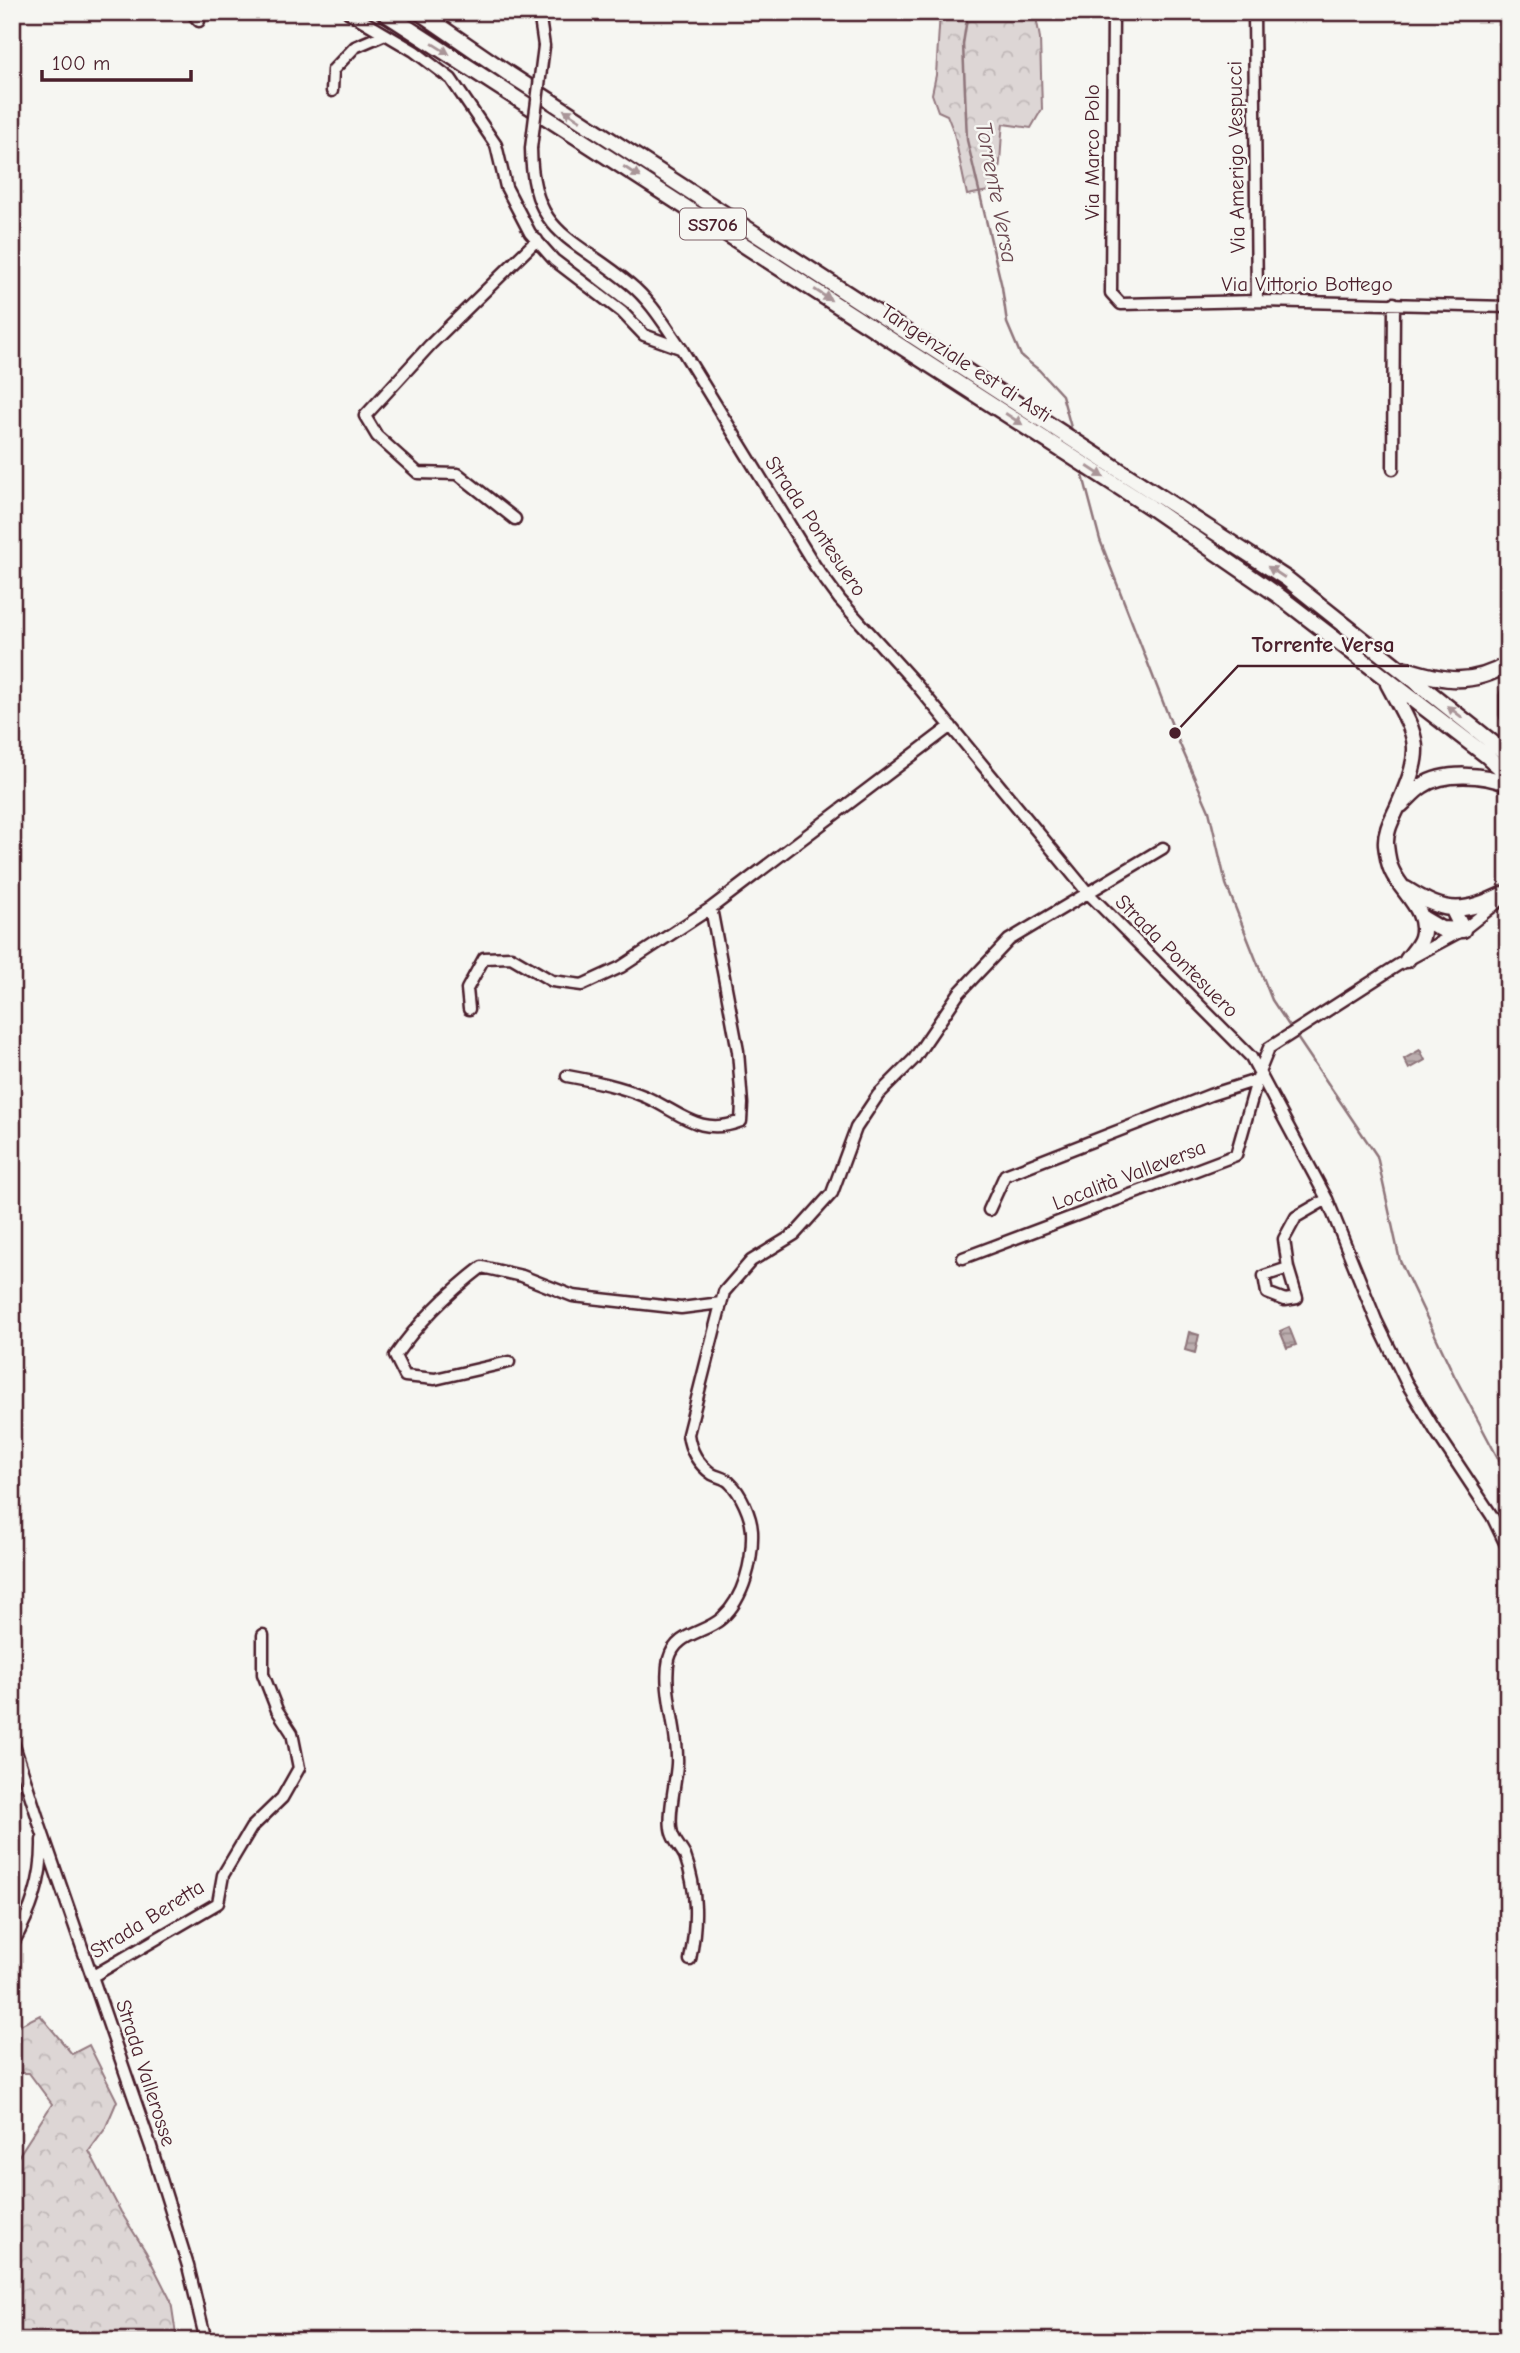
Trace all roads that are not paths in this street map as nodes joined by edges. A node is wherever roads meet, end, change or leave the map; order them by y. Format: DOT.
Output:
graph roads {
  1 [pos="191,12"];
  2 [pos="348,12"];
  3 [pos="383,12"];
  4 [pos="419,12"];
  5 [pos="539,12"];
  6 [pos="1113,12"];
  7 [pos="1254,12"];
  8 [pos="199,21"];
  9 [pos="383,34"];
  10 [pos="332,91"];
  11 [pos="537,240"];
  12 [pos="1111,293"];
  13 [pos="1257,301"];
  14 [pos="1394,303"];
  15 [pos="1508,307"];
  16 [pos="681,348"];
  17 [pos="1393,469"];
  18 [pos="515,519"];
  19 [pos="1508,664"];
  20 [pos="1398,667"];
  21 [pos="1385,678"];
  22 [pos="1508,695"];
  23 [pos="1508,715"];
  24 [pos="951,726"];
  25 [pos="1508,755"];
  26 [pos="1508,775"];
  27 [pos="1508,784"];
  28 [pos="1398,808"];
  29 [pos="1163,848"];
  30 [pos="1402,887"];
  31 [pos="1087,893"];
  32 [pos="1508,893"];
  33 [pos="711,908"];
  34 [pos="1453,909"];
  35 [pos="1424,919"];
  36 [pos="1463,930"];
  37 [pos="1407,960"];
  38 [pos="469,1009"];
  39 [pos="1259,1075"];
  40 [pos="567,1076"];
  41 [pos="1327,1199"];
  42 [pos="989,1210"];
  43 [pos="962,1258"];
  44 [pos="1287,1268"];
  45 [pos="721,1303"];
  46 [pos="509,1362"];
  47 [pos="1508,1549"];
  48 [pos="263,1635"];
  49 [pos="12,1739"];
  50 [pos="38,1820"];
  51 [pos="12,1945"];
  52 [pos="690,1960"];
  53 [pos="93,1976"];
  54 [pos="206,2341"];
  1 -- 8 [label="street"];
  2 -- 9 [label="street"];
  3 -- 21 [label="highway, Tangenziale est di Asti / SS706, one-way"];
  20 -- 4 [label="highway, Tangenziale est di Asti / SS706, one-way"];
  5 -- 16 [label="street, Strada Pontesuero, bridge"];
  6 -- 12 [label="street, Via Marco Polo"];
  7 -- 13 [label="street, Via Amerigo Vespucci"];
  9 -- 10 [label="street"];
  9 -- 11 [label="street"];
  11 -- 16 [label="street"];
  11 -- 18 [label="street"];
  12 -- 13 [label="street, Via Vittorio Bottego"];
  13 -- 14 [label="street, Via Vittorio Bottego"];
  14 -- 15 [label="street, Via Vittorio Bottego"];
  14 -- 17 [label="street"];
  16 -- 24 [label="street, Strada Pontesuero"];
  19 -- 20 [label="highway"];
  25 -- 20 [label="highway, Tangenziale est di Asti / SS706, one-way"];
  21 -- 26 [label="highway, Tangenziale est di Asti / SS706"];
  21 -- 28 [label="highway"];
  22 -- 23 [label="highway"];
  24 -- 31 [label="street, Strada Pontesuero"];
  24 -- 33 [label="street"];
  27 -- 28 [label="highway"];
  28 -- 30 [label="highway"];
  29 -- 31 [label="street"];
  30 -- 34 [label="highway"];
  30 -- 35 [label="highway"];
  31 -- 39 [label="street, Strada Pontesuero"];
  31 -- 45 [label="street"];
  32 -- 34 [label="highway"];
  32 -- 36 [label="street"];
  33 -- 38 [label="street"];
  33 -- 40 [label="street"];
  34 -- 36 [label="highway"];
  35 -- 36 [label="highway"];
  35 -- 37 [label="highway"];
  36 -- 37 [label="street"];
  37 -- 39 [label="street"];
  39 -- 41 [label="street, Strada Pontesuero"];
  39 -- 42 [label="street"];
  39 -- 43 [label="street, Località Valleversa"];
  41 -- 44 [label="street"];
  41 -- 47 [label="street, Strada Pontesuero"];
  45 -- 46 [label="street"];
  45 -- 52 [label="street"];
  48 -- 53 [label="street, Strada Beretta"];
  49 -- 50 [label="street"];
  50 -- 51 [label="street"];
  50 -- 53 [label="street, Strada Vallerosse"];
  53 -- 54 [label="street, Strada Vallerosse"];
}
